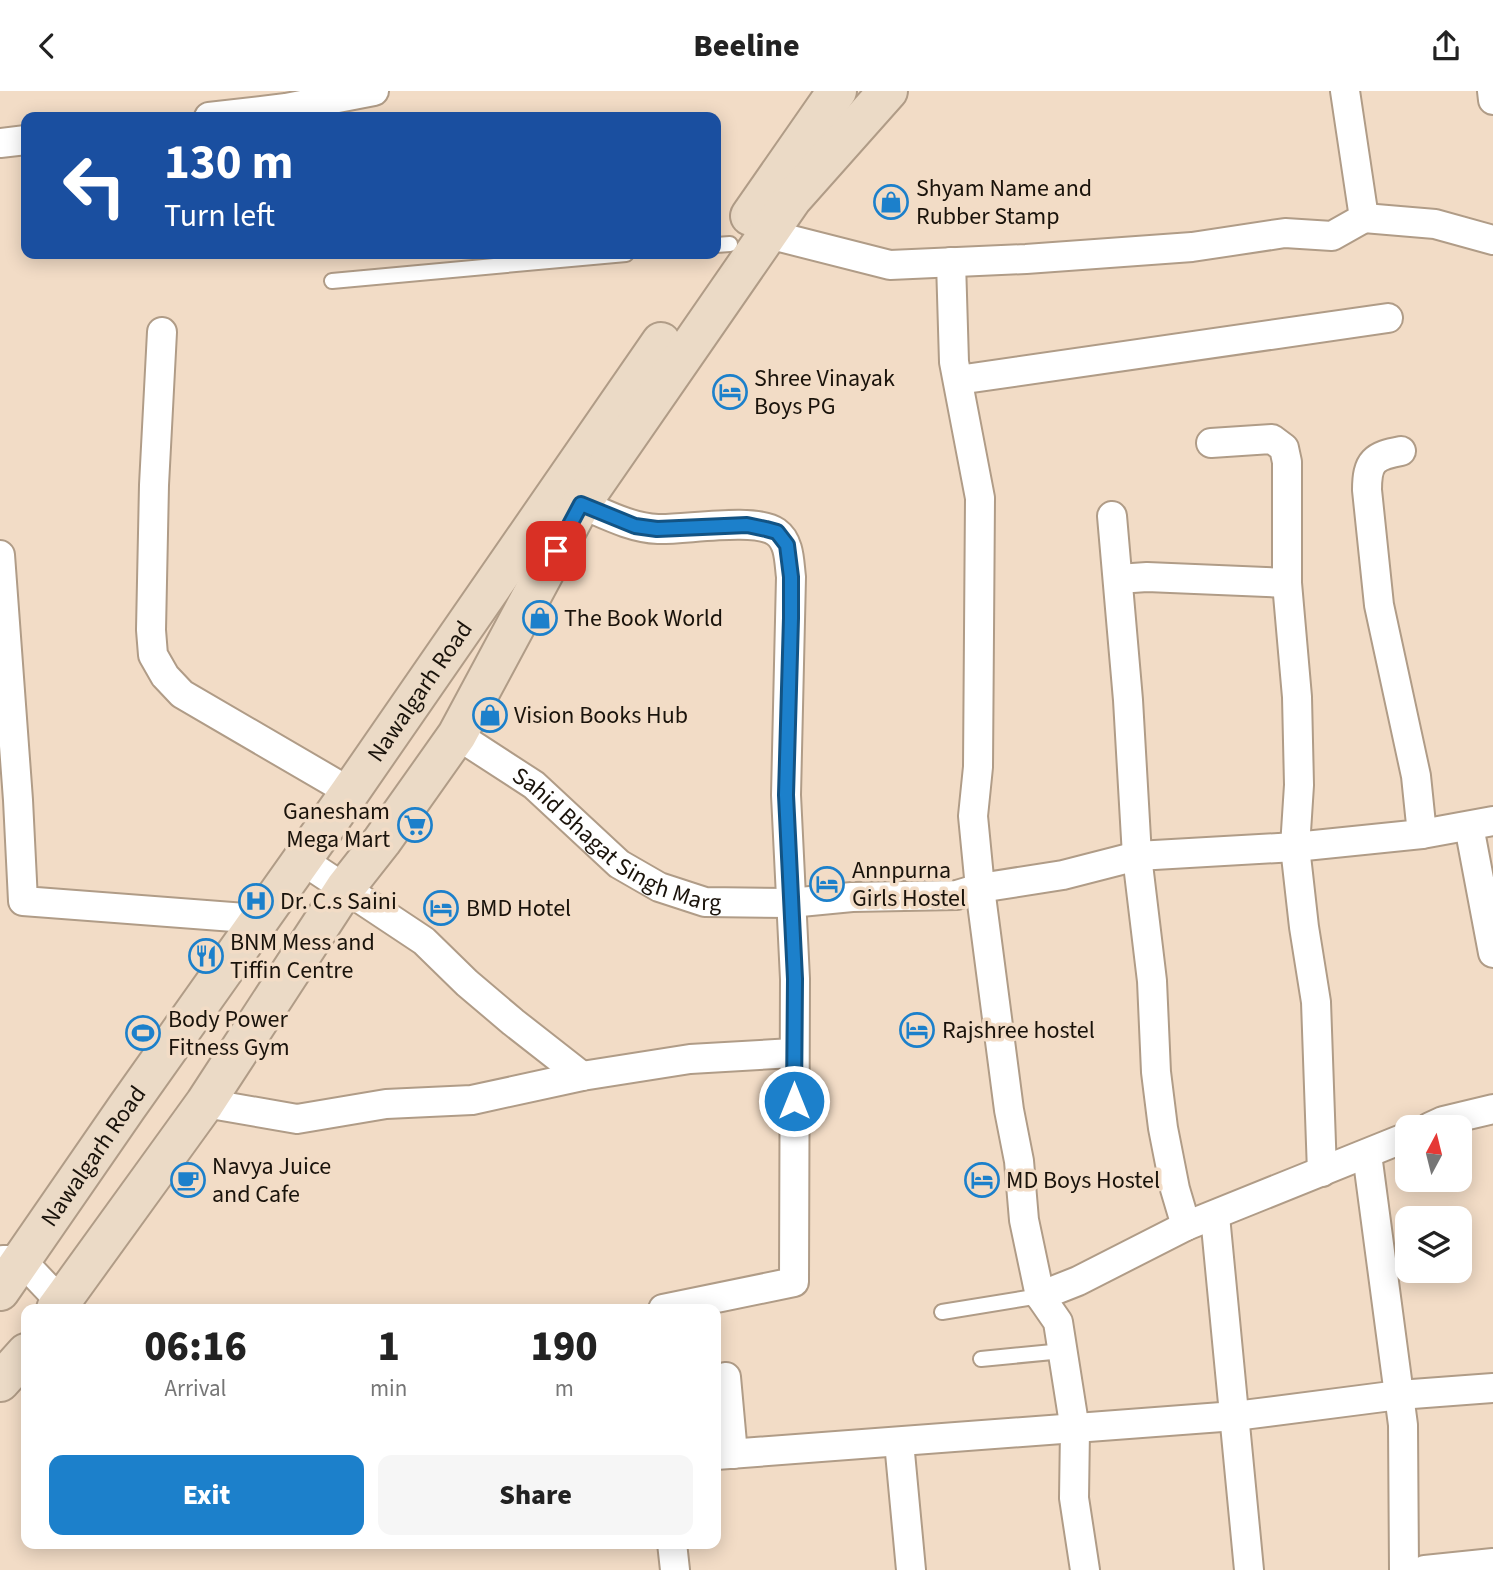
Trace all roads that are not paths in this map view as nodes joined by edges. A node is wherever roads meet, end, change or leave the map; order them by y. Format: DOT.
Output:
graph roads {
  1 [pos="374,91"];
  2 [pos="837,91"];
  3 [pos="888,91"];
  4 [pos="1345,91"];
  5 [pos="1492,91"];
  6 [pos="1493,100"];
  7 [pos="252,112"];
  8 [pos="21,141"];
  9 [pos="0,143"];
  10 [pos="1364,218"];
  11 [pos="768,234"];
  12 [pos="1493,240"];
  13 [pos="723,245"];
  14 [pos="572,259"];
  15 [pos="714,259"];
  16 [pos="951,263"];
  17 [pos="332,281"];
  18 [pos="1388,318"];
  19 [pos="162,332"];
  20 [pos="958,380"];
  21 [pos="1211,443"];
  22 [pos="1401,451"];
  23 [pos="581,504"];
  24 [pos="1112,516"];
  25 [pos="0,555"];
  26 [pos="1118,579"];
  27 [pos="1287,583"];
  28 [pos="457,735"];
  29 [pos="350,792"];
  30 [pos="1481,823"];
  31 [pos="1422,834"];
  32 [pos="1295,847"];
  33 [pos="1137,856"];
  34 [pos="302,860"];
  35 [pos="11,876"];
  36 [pos="345,888"];
  37 [pos="980,888"];
  38 [pos="790,903"];
  39 [pos="260,919"];
  40 [pos="1493,953"];
  41 [pos="793,1053"];
  42 [pos="582,1076"];
  43 [pos="205,1103"];
  44 [pos="1493,1109"];
  45 [pos="1468,1115"];
  46 [pos="1395,1142"];
  47 [pos="1367,1154"];
  48 [pos="1322,1172"];
  49 [pos="1215,1216"];
  50 [pos="1186,1226"];
  51 [pos="11,1260"];
  52 [pos="0,1291"];
  53 [pos="1040,1296"];
  54 [pos="57,1304"];
  55 [pos="59,1304"];
  56 [pos="687,1304"];
  57 [pos="942,1311"];
  58 [pos="1063,1351"];
  59 [pos="21,1359"];
  60 [pos="981,1359"];
  61 [pos="726,1377"];
  62 [pos="0,1382"];
  63 [pos="21,1382"];
  64 [pos="1493,1388"];
  65 [pos="0,1390"];
  66 [pos="1399,1395"];
  67 [pos="1236,1416"];
  68 [pos="1075,1430"];
  69 [pos="899,1442"];
  70 [pos="724,1454"];
  71 [pos="672,1549"];
  72 [pos="1493,1563"];
  73 [pos="675,1570"];
  74 [pos="911,1570"];
  75 [pos="1085,1570"];
  76 [pos="1249,1570"];
  77 [pos="1404,1570"];
  78 [pos="1425,1570"];
  1 -- 7 [label="street"];
  2 -- 13 [label="street, Nawalgarh Road"];
  3 -- 11 [label="street"];
  4 -- 10 [label="street"];
  5 -- 6 [label="street"];
  8 -- 9 [label="street"];
  10 -- 12 [label="street"];
  10 -- 16 [label="street"];
  11 -- 16 [label="street"];
  11 -- 23 [label="street"];
  14 -- 17 [label="lane"];
  15 -- 29 [label="street, Nawalgarh Road"];
  16 -- 20 [label="street"];
  18 -- 20 [label="street"];
  19 -- 29 [label="street"];
  20 -- 37 [label="street"];
  21 -- 27 [label="street"];
  22 -- 31 [label="street"];
  23 -- 28 [label="street"];
  23 -- 38 [label="street"];
  24 -- 26 [label="street"];
  25 -- 35 [label="street"];
  26 -- 27 [label="street"];
  26 -- 33 [label="street"];
  27 -- 32 [label="street"];
  28 -- 36 [label="street"];
  28 -- 38 [label="street, Sahid Bhagat Singh Marg"];
  29 -- 34 [label="street, Nawalgarh Road"];
  30 -- 31 [label="street, Sahid Bhagat Singh Marg"];
  30 -- 40 [label="street"];
  31 -- 32 [label="street, Sahid Bhagat Singh Marg"];
  32 -- 33 [label="street, Sahid Bhagat Singh Marg"];
  32 -- 48 [label="street"];
  33 -- 37 [label="street, Sahid Bhagat Singh Marg"];
  33 -- 50 [label="street"];
  34 -- 36 [label="street"];
  34 -- 39 [label="street, Nawalgarh Road"];
  35 -- 39 [label="street"];
  36 -- 42 [label="street"];
  36 -- 43 [label="street"];
  37 -- 38 [label="street, Sahid Bhagat Singh Marg"];
  37 -- 53 [label="street"];
  38 -- 41 [label="street"];
  39 -- 51 [label="street, Nawalgarh Road"];
  41 -- 42 [label="street"];
  41 -- 56 [label="street"];
  42 -- 43 [label="street"];
  43 -- 55 [label="street"];
  44 -- 45 [label="street"];
  46 -- 47 [label="street"];
  47 -- 48 [label="street"];
  47 -- 66 [label="street"];
  48 -- 49 [label="street"];
  49 -- 50 [label="street"];
  49 -- 67 [label="street"];
  50 -- 53 [label="street"];
  51 -- 52 [label="street, Nawalgarh Road"];
  51 -- 54 [label="street"];
  53 -- 57 [label="lane"];
  53 -- 58 [label="street"];
  58 -- 60 [label="lane"];
  58 -- 68 [label="street"];
  59 -- 62 [label="street"];
  61 -- 70 [label="street"];
  63 -- 65 [label="street"];
  64 -- 66 [label="street"];
  66 -- 67 [label="street"];
  66 -- 77 [label="street"];
  67 -- 68 [label="street"];
  67 -- 76 [label="street"];
  68 -- 69 [label="street"];
  68 -- 75 [label="street"];
  69 -- 70 [label="street"];
  69 -- 74 [label="street"];
  71 -- 73 [label="street"];
  72 -- 78 [label="street"];
}
